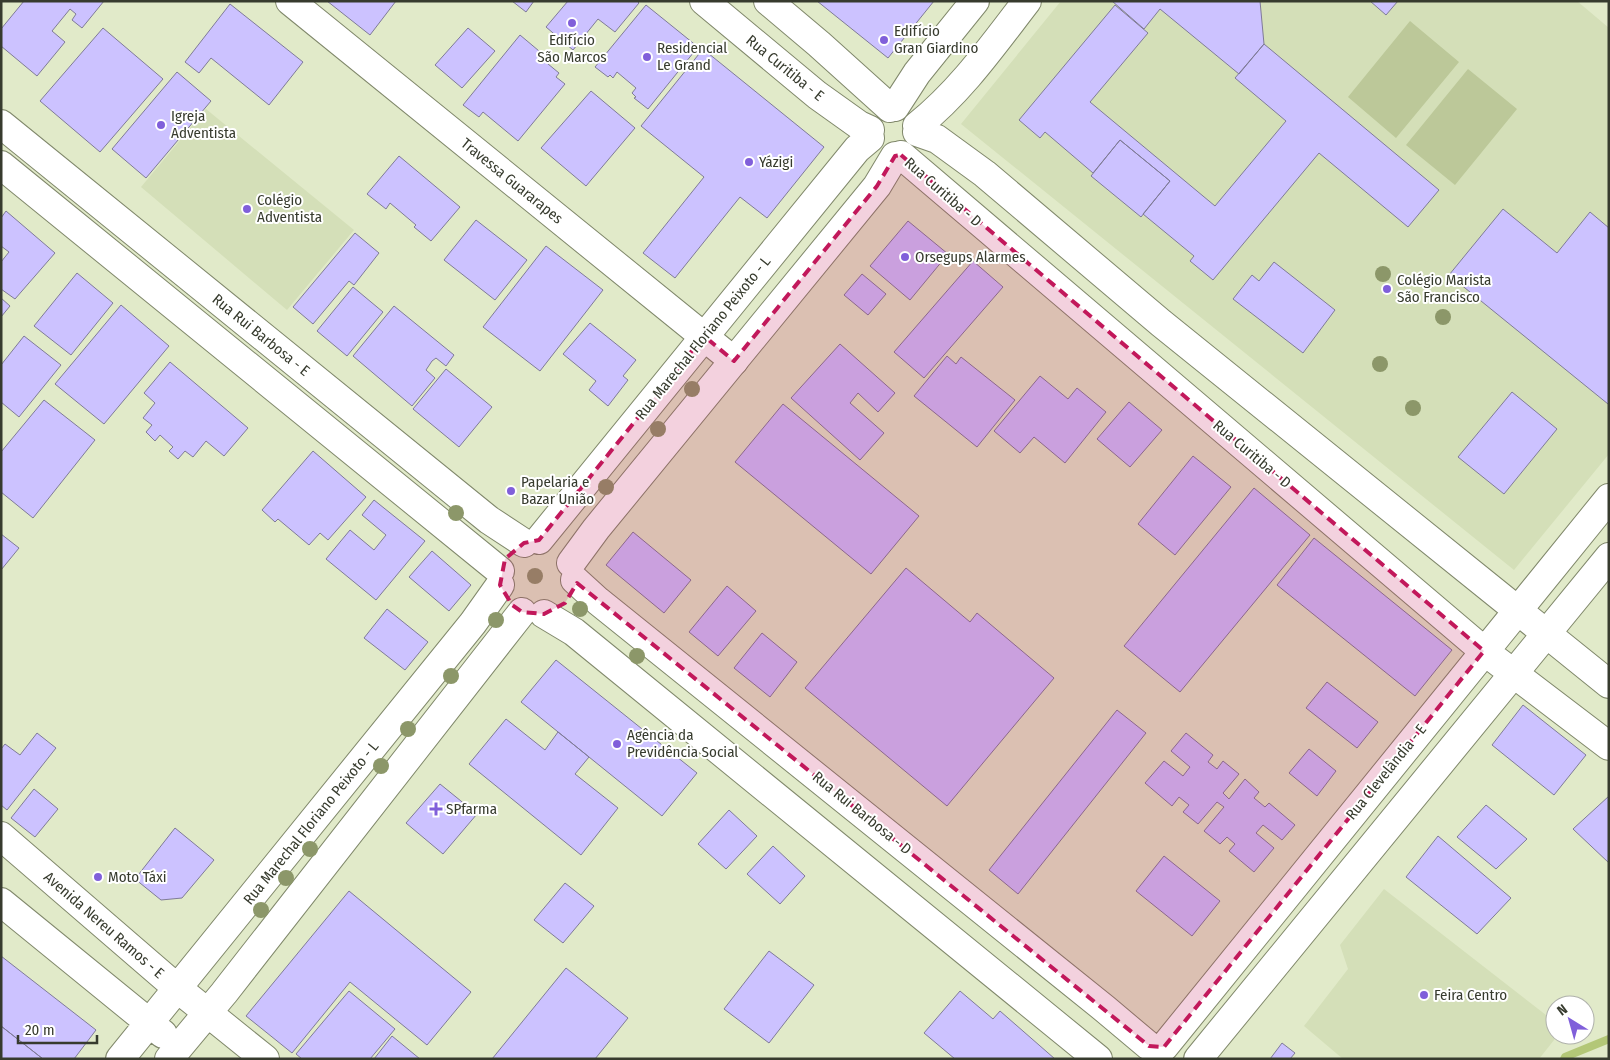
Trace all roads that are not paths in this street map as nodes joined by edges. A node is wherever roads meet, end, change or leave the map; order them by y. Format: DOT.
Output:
graph roads {
  1 [pos="290,1"];
  2 [pos="704,1"];
  3 [pos="768,1"];
  4 [pos="975,1"];
  5 [pos="1027,1"];
  6 [pos="892,108"];
  7 [pos="1,124"];
  8 [pos="917,129"];
  9 [pos="870,134"];
  10 [pos="898,155"];
  11 [pos="1,166"];
  12 [pos="704,336"];
  13 [pos="734,361"];
  14 [pos="615,447"];
  15 [pos="643,472"];
  16 [pos="1609,498"];
  17 [pos="531,542"];
  18 [pos="1609,557"];
  19 [pos="573,572"];
  20 [pos="500,578"];
  21 [pos="1517,610"];
  22 [pos="533,613"];
  23 [pos="1546,634"];
  24 [pos="1484,651"];
  25 [pos="1513,674"];
  26 [pos="1609,684"];
  27 [pos="1609,746"];
  28 [pos="1,836"];
  29 [pos="1302,876"];
  30 [pos="1329,897"];
  31 [pos="1,902"];
  32 [pos="177,988"];
  33 [pos="207,1013"];
  34 [pos="150,1022"];
  35 [pos="1157,1053"];
  36 [pos="180,1055"];
  37 [pos="120,1059"];
  38 [pos="264,1059"];
  39 [pos="1098,1059"];
  40 [pos="1198,1059"];
  1 -- 12 [label="street, Travessa Guararapes"];
  2 -- 9 [label="street, Rua Curitiba - E"];
  3 -- 6 [label="street"];
  4 -- 6 [label="street"];
  5 -- 8 [label="street"];
  6 -- 8 [label="street"];
  6 -- 9 [label="street"];
  7 -- 17 [label="street, Rua Rui Barbosa - E"];
  8 -- 10 [label="street"];
  8 -- 21 [label="street, Rua Curitiba - D"];
  9 -- 10 [label="street"];
  9 -- 12 [label="street, Rua Marechal Floriano Peixoto - L"];
  10 -- 13 [label="street"];
  10 -- 24 [label="street, Rua Curitiba - D"];
  11 -- 20 [label="street"];
  12 -- 13 [label="street, Travessa Guararapes"];
  12 -- 14 [label="street, Rua Marechal Floriano Peixoto - L"];
  13 -- 15 [label="street"];
  14 -- 15 [label="street"];
  14 -- 17 [label="street, Rua Marechal Floriano Peixoto - L"];
  15 -- 19 [label="street"];
  16 -- 21 [label="street, Rua Clevelândia - E"];
  17 -- 19 [label="street"];
  17 -- 20 [label="street"];
  18 -- 23 [label="street"];
  19 -- 22 [label="street"];
  19 -- 35 [label="street, Rua Rui Barbosa - D"];
  20 -- 22 [label="street"];
  20 -- 32 [label="street, Rua Marechal Floriano Peixoto - L"];
  21 -- 23 [label="street, Rua Curitiba - D"];
  21 -- 24 [label="street, Rua Clevelândia - E"];
  22 -- 33 [label="street"];
  22 -- 39 [label="street"];
  23 -- 25 [label="street"];
  23 -- 26 [label="street, Rua Curitiba - D"];
  24 -- 25 [label="street, Rua Curitiba - D"];
  24 -- 29 [label="street, Rua Clevelândia - E"];
  25 -- 27 [label="street, Rua Curitiba - D"];
  25 -- 30 [label="street"];
  28 -- 32 [label="street, Avenida Nereu Ramos - E"];
  29 -- 30 [label="street"];
  29 -- 35 [label="street, Rua Clevelândia - E"];
  30 -- 40 [label="street"];
  31 -- 34 [label="street"];
  32 -- 33 [label="street, Avenida Nereu Ramos - E"];
  32 -- 34 [label="street, Rua Marechal Floriano Peixoto - L"];
  33 -- 36 [label="street"];
  33 -- 38 [label="street, Avenida Nereu Ramos - E"];
  34 -- 36 [label="street"];
  34 -- 37 [label="street, Rua Marechal Floriano Peixoto - L"];
}
